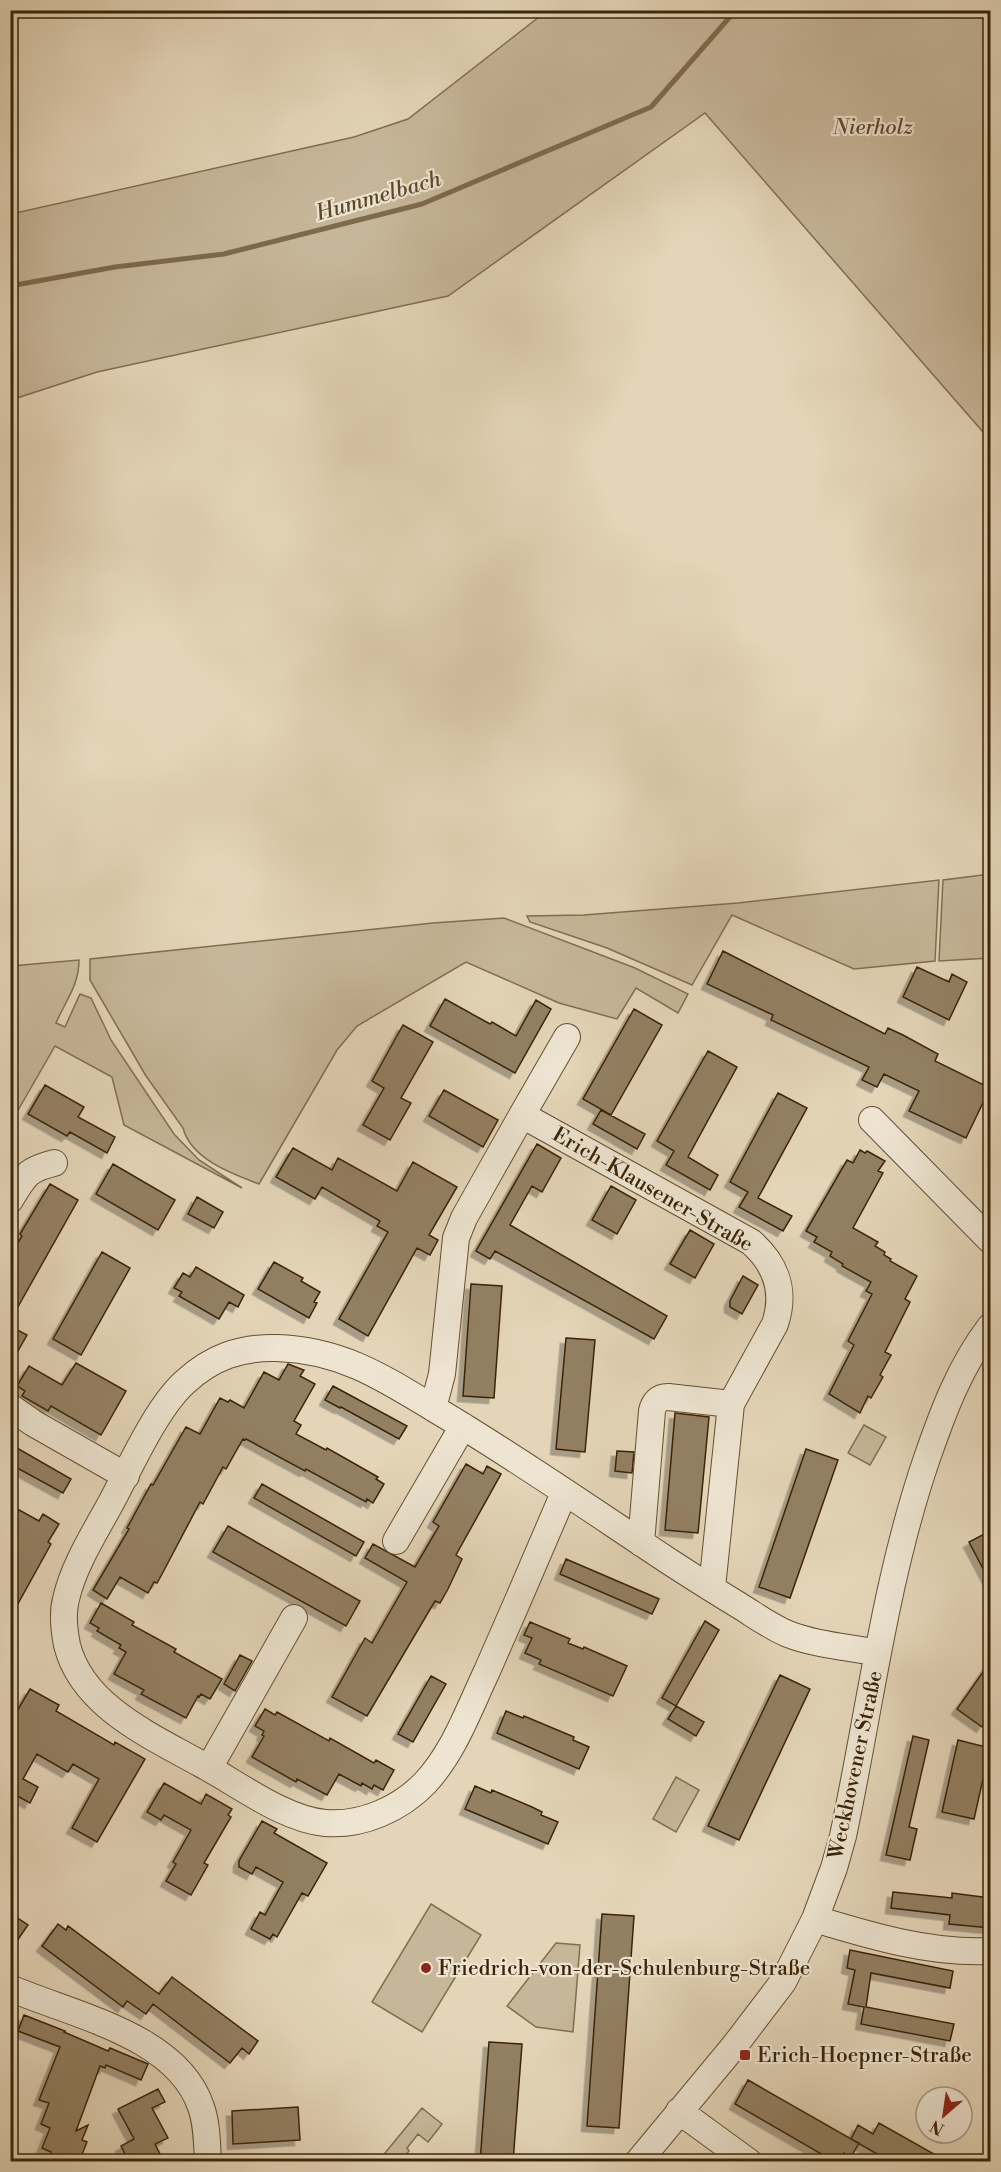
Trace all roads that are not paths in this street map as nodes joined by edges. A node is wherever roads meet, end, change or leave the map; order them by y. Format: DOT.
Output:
graph roads {
  1 [pos="567,1037"];
  2 [pos="522,1115"];
  3 [pos="872,1120"];
  4 [pos="54,1162"];
  5 [pos="10,1200"];
  6 [pos="990,1240"];
  7 [pos="990,1327"];
  8 [pos="731,1404"];
  9 [pos="10,1407"];
  10 [pos="433,1408"];
  11 [pos="463,1426"];
  12 [pos="126,1476"];
  13 [pos="564,1493"];
  14 [pos="396,1541"];
  15 [pos="641,1543"];
  16 [pos="711,1588"];
  17 [pos="294,1617"];
  18 [pos="878,1653"];
  19 [pos="209,1768"];
  20 [pos="815,1919"];
  21 [pos="990,1952"];
  22 [pos="10,1988"];
  23 [pos="679,2111"];
  24 [pos="208,2162"];
  25 [pos="638,2162"];
  26 [pos="749,2162"];
  1 -- 2 [label="street"];
  2 -- 8 [label="street, Erich-Klausener-Straße"];
  2 -- 10 [label="street"];
  3 -- 6 [label="street"];
  4 -- 5 [label="street"];
  7 -- 18 [label="street, Weckhovener Straße"];
  8 -- 15 [label="street"];
  8 -- 16 [label="street, Erich-Klausener-Straße"];
  9 -- 12 [label="street"];
  10 -- 11 [label="street"];
  10 -- 12 [label="street"];
  11 -- 13 [label="street"];
  11 -- 14 [label="street"];
  12 -- 19 [label="street"];
  13 -- 15 [label="street"];
  13 -- 19 [label="street"];
  15 -- 16 [label="street"];
  16 -- 18 [label="street"];
  17 -- 19 [label="street"];
  18 -- 20 [label="street, Weckhovener Straße"];
  20 -- 21 [label="street"];
  20 -- 23 [label="street, Weckhovener Straße"];
  22 -- 24 [label="street"];
  23 -- 25 [label="street, Weckhovener Straße"];
  23 -- 26 [label="street"];
}
